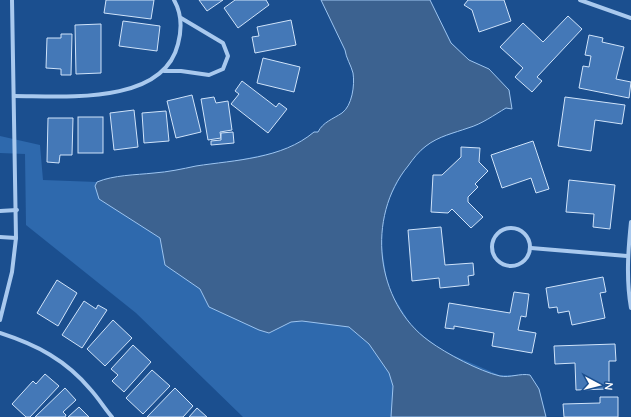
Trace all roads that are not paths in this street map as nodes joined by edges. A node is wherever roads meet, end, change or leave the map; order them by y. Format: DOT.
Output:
graph roads {
  1 [pos="12,0"];
  2 [pos="174,0"];
  3 [pos="580,0"];
  4 [pos="181,18"];
  5 [pos="631,18"];
  6 [pos="164,71"];
  7 [pos="14,96"];
  8 [pos="17,210"];
  9 [pos="0,211"];
  10 [pos="631,222"];
  11 [pos="0,237"];
  12 [pos="16,238"];
  13 [pos="531,248"];
  14 [pos="627,256"];
  15 [pos="631,308"];
  16 [pos="0,320"];
  17 [pos="0,333"];
  18 [pos="112,417"];
  1 -- 7 [label="street"];
  2 -- 4 [label="street"];
  3 -- 5 [label="street"];
  4 -- 6 [label="street"];
  4 -- 6 [label="street"];
  6 -- 7 [label="street"];
  7 -- 8 [label="street"];
  8 -- 9 [label="street"];
  8 -- 12 [label="street"];
  10 -- 14 [label="street"];
  11 -- 12 [label="street"];
  12 -- 16 [label="street"];
  13 -- 13 [label="street"];
  13 -- 14 [label="street"];
  14 -- 15 [label="street"];
  17 -- 18 [label="street"];
}
